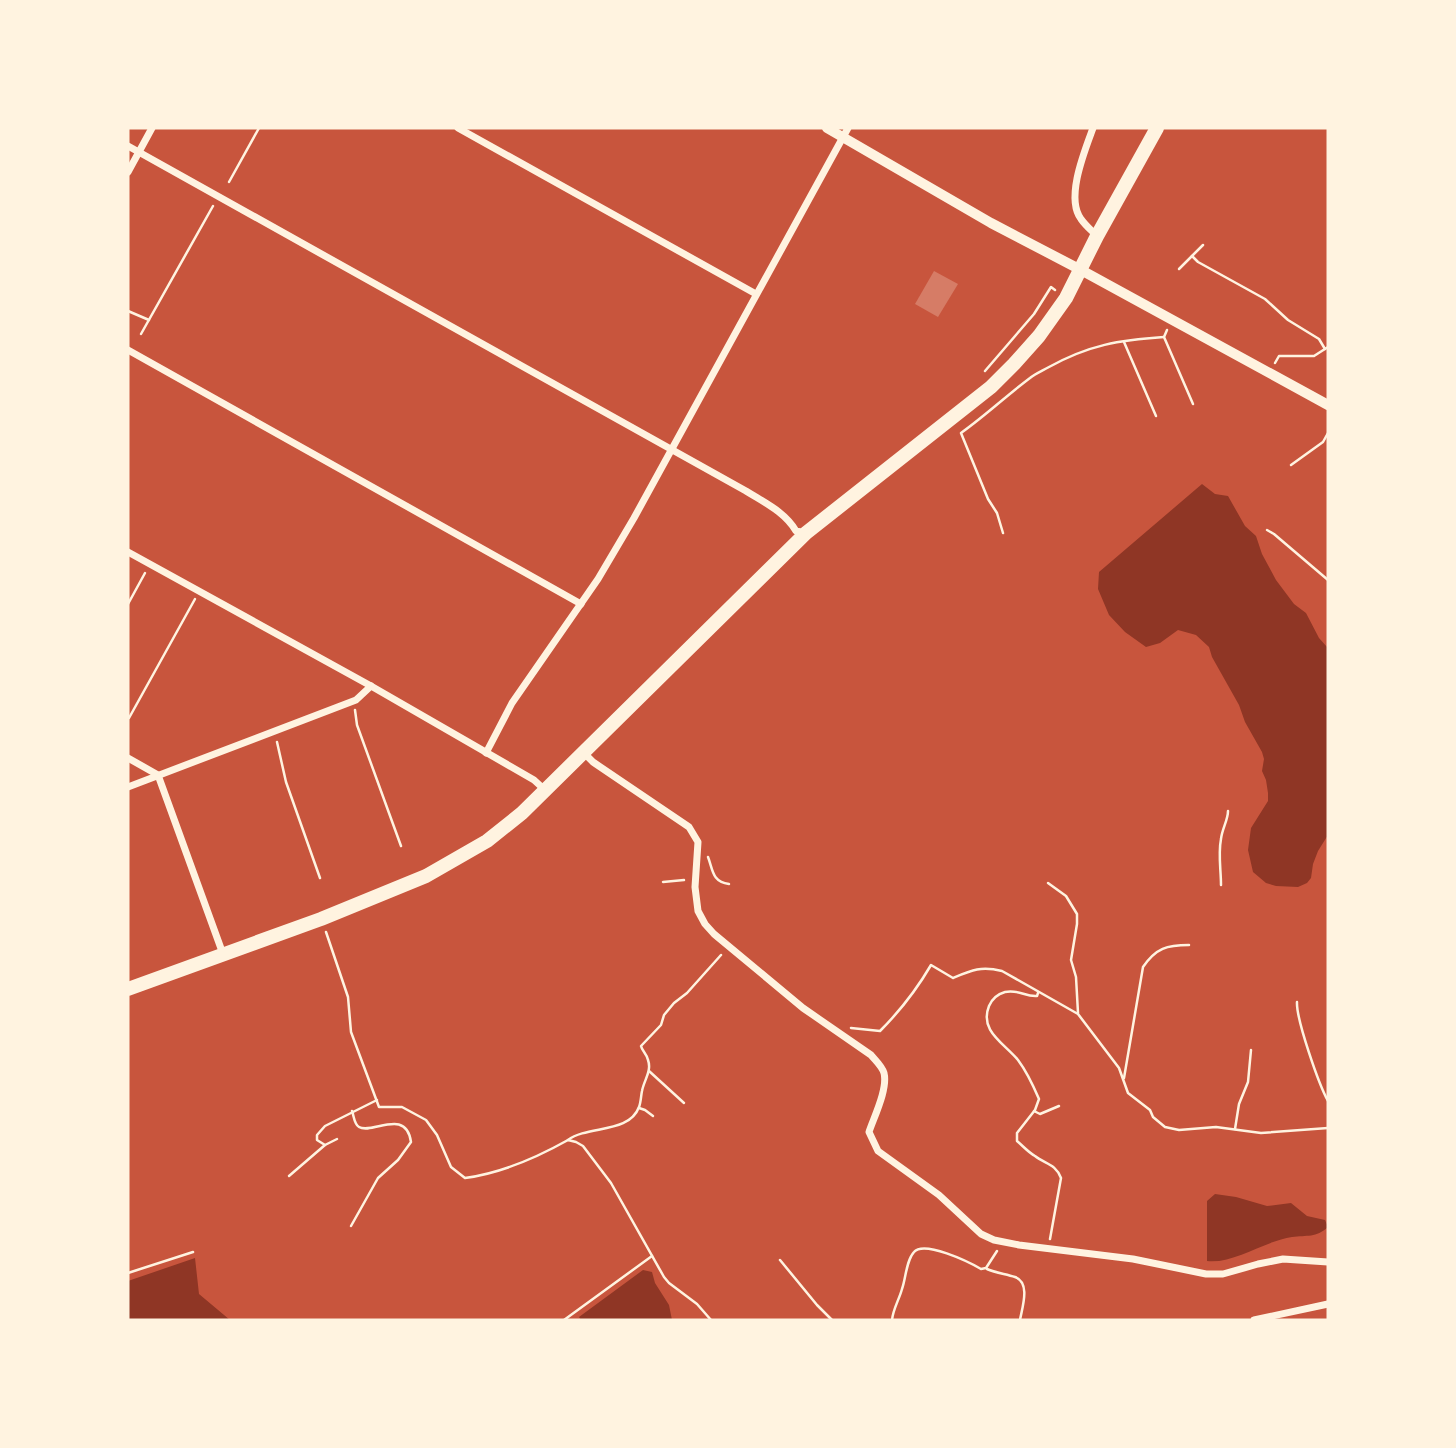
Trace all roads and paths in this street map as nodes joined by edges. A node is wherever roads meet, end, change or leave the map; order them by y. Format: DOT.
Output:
graph roads {
  1 [pos="152,128"];
  2 [pos="258,128"];
  3 [pos="458,128"];
  4 [pos="827,128"];
  5 [pos="1093,128"];
  6 [pos="1157,128"];
  7 [pos="845,132"];
  8 [pos="128,146"];
  9 [pos="139,152"];
  10 [pos="128,172"];
  11 [pos="229,182"];
  12 [pos="218,197"];
  13 [pos="1097,236"];
  14 [pos="1202,245"];
  15 [pos="1192,256"];
  16 [pos="1179,269"];
  17 [pos="1081,270"];
  18 [pos="756,294"];
  19 [pos="128,311"];
  20 [pos="1034,314"];
  21 [pos="149,320"];
  22 [pos="1173,320"];
  23 [pos="141,334"];
  24 [pos="1164,337"];
  25 [pos="1124,341"];
  26 [pos="1327,348"];
  27 [pos="128,351"];
  28 [pos="986,370"];
  29 [pos="1269,373"];
  30 [pos="1193,404"];
  31 [pos="1328,405"];
  32 [pos="1156,416"];
  33 [pos="1328,433"];
  34 [pos="671,449"];
  35 [pos="1291,466"];
  36 [pos="1267,530"];
  37 [pos="806,533"];
  38 [pos="1003,533"];
  39 [pos="128,552"];
  40 [pos="150,564"];
  41 [pos="1328,580"];
  42 [pos="199,591"];
  43 [pos="128,604"];
  44 [pos="581,604"];
  45 [pos="371,686"];
  46 [pos="353,702"];
  47 [pos="129,719"];
  48 [pos="275,731"];
  49 [pos="486,752"];
  50 [pos="584,752"];
  51 [pos="128,758"];
  52 [pos="158,775"];
  53 [pos="128,786"];
  54 [pos="546,791"];
  55 [pos="1228,811"];
  56 [pos="401,846"];
  57 [pos="699,853"];
  58 [pos="320,878"];
  59 [pos="696,880"];
  60 [pos="663,882"];
  61 [pos="1048,883"];
  62 [pos="729,884"];
  63 [pos="1221,886"];
  64 [pos="321,919"];
  65 [pos="727,945"];
  66 [pos="1189,945"];
  67 [pos="223,954"];
  68 [pos="128,989"];
  69 [pos="1038,992"];
  70 [pos="1297,1002"];
  71 [pos="1078,1014"];
  72 [pos="844,1036"];
  73 [pos="1251,1050"];
  74 [pos="649,1071"];
  75 [pos="1123,1081"];
  76 [pos="377,1100"];
  77 [pos="1328,1101"];
  78 [pos="684,1103"];
  79 [pos="1059,1106"];
  80 [pos="639,1108"];
  81 [pos="352,1111"];
  82 [pos="1034,1111"];
  83 [pos="653,1116"];
  84 [pos="1328,1128"];
  85 [pos="1235,1129"];
  86 [pos="337,1139"];
  87 [pos="568,1140"];
  88 [pos="325,1145"];
  89 [pos="289,1175"];
  90 [pos="351,1226"];
  91 [pos="1000,1241"];
  92 [pos="1049,1249"];
  93 [pos="193,1252"];
  94 [pos="653,1256"];
  95 [pos="780,1259"];
  96 [pos="1328,1262"];
  97 [pos="986,1268"];
  98 [pos="128,1273"];
  99 [pos="1328,1304"];
  100 [pos="564,1320"];
  101 [pos="710,1320"];
  102 [pos="832,1320"];
  103 [pos="892,1320"];
  104 [pos="1020,1320"];
  105 [pos="1254,1320"];
  1 -- 9 [label="street"];
  2 -- 11 [label="path"];
  3 -- 18 [label="street"];
  4 -- 7 [label="street"];
  5 -- 13 [label="street"];
  6 -- 13 [label="main road"];
  7 -- 17 [label="street"];
  7 -- 18 [label="street"];
  8 -- 9 [label="street"];
  9 -- 10 [label="street"];
  9 -- 12 [label="street"];
  12 -- 21 [label="path"];
  12 -- 34 [label="street"];
  13 -- 17 [label="main road"];
  14 -- 15 [label="path"];
  15 -- 16 [label="path"];
  15 -- 26 [label="path"];
  17 -- 22 [label="street"];
  17 -- 37 [label="main road"];
  18 -- 34 [label="street"];
  19 -- 21 [label="path"];
  20 -- 28 [label="path"];
  21 -- 23 [label="path"];
  22 -- 24 [label="path"];
  22 -- 29 [label="street"];
  24 -- 25 [label="path"];
  24 -- 30 [label="path"];
  25 -- 32 [label="path"];
  25 -- 38 [label="path"];
  26 -- 29 [label="path"];
  27 -- 44 [label="street"];
  29 -- 31 [label="street"];
  33 -- 35 [label="path"];
  34 -- 37 [label="street"];
  34 -- 44 [label="street"];
  36 -- 41 [label="path"];
  37 -- 50 [label="main road"];
  39 -- 40 [label="street"];
  40 -- 42 [label="street"];
  40 -- 43 [label="path"];
  42 -- 45 [label="street"];
  42 -- 47 [label="path"];
  44 -- 49 [label="street"];
  45 -- 46 [label="street"];
  45 -- 49 [label="street"];
  46 -- 48 [label="street"];
  46 -- 56 [label="path"];
  48 -- 52 [label="street"];
  48 -- 58 [label="path"];
  49 -- 54 [label="street"];
  50 -- 54 [label="main road"];
  50 -- 57 [label="street"];
  51 -- 52 [label="street"];
  52 -- 53 [label="street"];
  52 -- 67 [label="street"];
  54 -- 64 [label="main road"];
  55 -- 63 [label="path"];
  57 -- 59 [label="street"];
  57 -- 62 [label="path"];
  59 -- 60 [label="path"];
  59 -- 65 [label="street"];
  61 -- 71 [label="path"];
  64 -- 67 [label="main road"];
  64 -- 76 [label="path"];
  65 -- 72 [label="street"];
  65 -- 74 [label="path"];
  66 -- 75 [label="path"];
  67 -- 68 [label="main road"];
  69 -- 71 [label="path"];
  69 -- 72 [label="path"];
  69 -- 82 [label="path"];
  70 -- 77 [label="path"];
  71 -- 75 [label="path"];
  72 -- 91 [label="street"];
  73 -- 85 [label="path"];
  74 -- 78 [label="path"];
  74 -- 80 [label="path"];
  75 -- 85 [label="path"];
  76 -- 81 [label="path"];
  76 -- 87 [label="path"];
  79 -- 82 [label="path"];
  80 -- 83 [label="path"];
  80 -- 87 [label="path"];
  81 -- 88 [label="path"];
  81 -- 90 [label="path"];
  82 -- 92 [label="path"];
  84 -- 85 [label="path"];
  86 -- 88 [label="path"];
  87 -- 94 [label="path"];
  88 -- 89 [label="path"];
  91 -- 92 [label="street"];
  91 -- 97 [label="path"];
  92 -- 96 [label="street"];
  93 -- 98 [label="path"];
  94 -- 100 [label="path"];
  94 -- 101 [label="path"];
  95 -- 102 [label="path"];
  97 -- 103 [label="path"];
  97 -- 104 [label="path"];
  99 -- 105 [label="street"];
}
